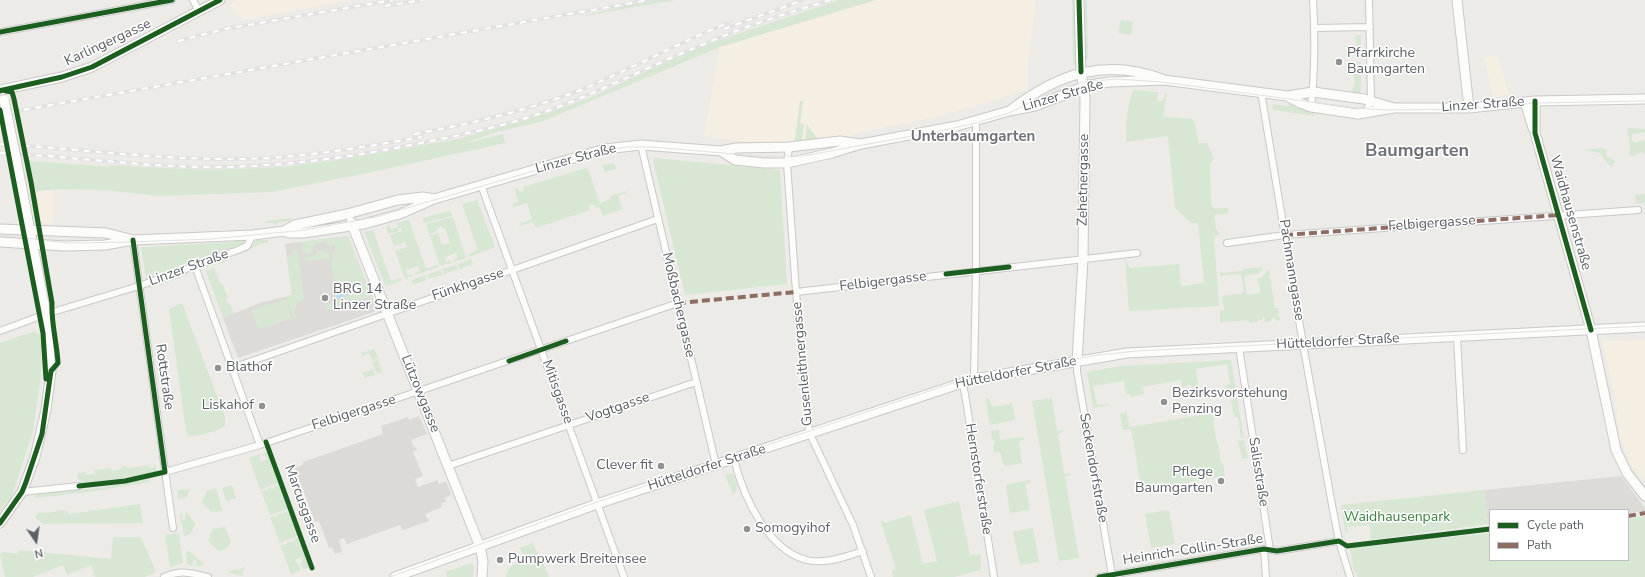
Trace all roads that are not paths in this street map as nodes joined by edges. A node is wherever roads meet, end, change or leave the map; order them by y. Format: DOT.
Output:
graph roads {
  1 [pos="172,0"];
  2 [pos="193,0"];
  3 [pos="220,0"];
  4 [pos="1079,0"];
  5 [pos="1313,0"];
  6 [pos="1369,0"];
  7 [pos="1457,0"];
  8 [pos="142,3"];
  9 [pos="200,11"];
  10 [pos="1370,27"];
  11 [pos="1314,28"];
  12 [pos="0,32"];
  13 [pos="1081,72"];
  14 [pos="1164,80"];
  15 [pos="1083,87"];
  16 [pos="1,90"];
  17 [pos="1261,92"];
  18 [pos="1313,92"];
  19 [pos="1287,96"];
  20 [pos="1645,99"];
  21 [pos="1536,101"];
  22 [pos="1371,102"];
  23 [pos="1525,102"];
  24 [pos="1311,107"];
  25 [pos="1394,108"];
  26 [pos="1469,108"];
  27 [pos="1009,111"];
  28 [pos="1365,112"];
  29 [pos="976,121"];
  30 [pos="1535,133"];
  31 [pos="862,144"];
  32 [pos="641,145"];
  33 [pos="789,147"];
  34 [pos="721,151"];
  35 [pos="787,163"];
  36 [pos="481,185"];
  37 [pos="434,199"];
  38 [pos="1638,210"];
  39 [pos="348,214"];
  40 [pos="1559,214"];
  41 [pos="658,219"];
  42 [pos="352,226"];
  43 [pos="0,229"];
  44 [pos="30,231"];
  45 [pos="284,231"];
  46 [pos="253,234"];
  47 [pos="1285,235"];
  48 [pos="133,240"];
  49 [pos="0,242"];
  50 [pos="32,243"];
  51 [pos="1227,243"];
  52 [pos="1137,253"];
  53 [pos="1083,259"];
  54 [pos="195,266"];
  55 [pos="512,270"];
  56 [pos="976,271"];
  57 [pos="139,286"];
  58 [pos="796,292"];
  59 [pos="678,303"];
  60 [pos="388,313"];
  61 [pos="46,314"];
  62 [pos="1645,327"];
  63 [pos="1591,330"];
  64 [pos="0,331"];
  65 [pos="1457,337"];
  66 [pos="1303,344"];
  67 [pos="1239,347"];
  68 [pos="541,350"];
  69 [pos="1076,361"];
  70 [pos="232,368"];
  71 [pos="974,379"];
  72 [pos="696,382"];
  73 [pos="962,382"];
  74 [pos="419,392"];
  75 [pos="569,425"];
  76 [pos="809,434"];
  77 [pos="260,445"];
  78 [pos="1463,450"];
  79 [pos="734,459"];
  80 [pos="716,465"];
  81 [pos="448,466"];
  82 [pos="165,472"];
  83 [pos="79,486"];
  84 [pos="22,492"];
  85 [pos="1645,496"];
  86 [pos="597,504"];
  87 [pos="0,523"];
  88 [pos="173,528"];
  89 [pos="1339,541"];
  90 [pos="480,546"];
  91 [pos="1267,550"];
  92 [pos="863,551"];
  93 [pos="1122,574"];
  94 [pos="1112,575"];
  95 [pos="164,577"];
  96 [pos="208,577"];
  97 [pos="394,577"];
  98 [pos="482,577"];
  99 [pos="624,577"];
  100 [pos="871,577"];
  101 [pos="994,577"];
  102 [pos="1099,577"];
  103 [pos="1266,577"];
  104 [pos="1350,577"];
  1 -- 8 [label="street"];
  2 -- 9 [label="street"];
  3 -- 9 [label="main road, Karlingergasse"];
  4 -- 13 [label="main road, Zehetnergasse"];
  5 -- 11 [label="street"];
  6 -- 10 [label="street"];
  7 -- 26 [label="main road"];
  8 -- 12 [label="street"];
  9 -- 16 [label="main road, Karlingergasse"];
  10 -- 11 [label="street"];
  10 -- 22 [label="street"];
  11 -- 18 [label="street"];
  13 -- 14 [label="main road, Linzer Straße"];
  13 -- 15 [label="main road, Zehetnergasse"];
  13 -- 27 [label="main road, Linzer Straße"];
  14 -- 15 [label="main road, Linzer Straße"];
  14 -- 17 [label="main road, Linzer Straße"];
  15 -- 27 [label="main road, Linzer Straße"];
  15 -- 53 [label="main road, Zehetnergasse"];
  16 -- 44 [label="main road, bridge"];
  17 -- 19 [label="main road, Linzer Straße"];
  17 -- 47 [label="street, Pachmanngasse"];
  18 -- 19 [label="main road, Linzer Straße"];
  18 -- 22 [label="main road, Linzer Straße"];
  18 -- 24 [label="street"];
  19 -- 24 [label="main road, Linzer Straße"];
  20 -- 21 [label="main road, Linzer Straße"];
  21 -- 23 [label="main road, Linzer Straße"];
  21 -- 30 [label="main road, Waidhausenstraße"];
  22 -- 25 [label="main road, Linzer Straße"];
  22 -- 28 [label="street"];
  23 -- 26 [label="main road, Linzer Straße"];
  23 -- 30 [label="main road, Waidhausenstraße"];
  24 -- 28 [label="main road, Linzer Straße"];
  25 -- 26 [label="main road, Linzer Straße"];
  25 -- 28 [label="main road, Linzer Straße"];
  27 -- 29 [label="main road, Linzer Straße"];
  29 -- 31 [label="main road, Linzer Straße"];
  29 -- 56 [label="street"];
  30 -- 40 [label="main road, Waidhausenstraße"];
  31 -- 33 [label="main road, Linzer Straße"];
  31 -- 35 [label="main road, Linzer Straße"];
  32 -- 34 [label="main road, Linzer Straße"];
  32 -- 36 [label="main road, Linzer Straße"];
  32 -- 41 [label="street, Moßbachergasse"];
  33 -- 34 [label="main road, Linzer Straße"];
  33 -- 35 [label="street, Gusenleithnergasse"];
  34 -- 35 [label="main road, Linzer Straße"];
  35 -- 58 [label="street, Gusenleithnergasse"];
  36 -- 37 [label="main road, Linzer Straße"];
  36 -- 55 [label="street, Mitisgasse"];
  37 -- 39 [label="main road, Linzer Straße"];
  37 -- 42 [label="main road, Linzer Straße"];
  38 -- 40 [label="street, Felbigergasse"];
  39 -- 42 [label="main road, Lützowgasse"];
  39 -- 45 [label="main road, Linzer Straße"];
  40 -- 47 [label="street, Felbigergasse"];
  40 -- 63 [label="main road, Waidhausenstraße"];
  41 -- 55 [label="street, Fünkhgasse"];
  41 -- 59 [label="street, Moßbachergasse"];
  42 -- 45 [label="main road, Linzer Straße"];
  42 -- 60 [label="main road, Lützowgasse"];
  43 -- 44 [label="main road, Linzer Straße"];
  44 -- 48 [label="main road, Linzer Straße"];
  44 -- 50 [label="main road"];
  45 -- 46 [label="main road, Linzer Straße"];
  46 -- 48 [label="main road, Linzer Straße"];
  46 -- 54 [label="street, Linzer Straße"];
  47 -- 51 [label="street, Felbigergasse"];
  47 -- 66 [label="street, Pachmanngasse"];
  48 -- 50 [label="main road, Linzer Straße"];
  48 -- 57 [label="street, Linzer Straße"];
  49 -- 50 [label="main road, Linzer Straße"];
  50 -- 61 [label="main road"];
  52 -- 53 [label="street, Felbigergasse"];
  53 -- 56 [label="street, Felbigergasse"];
  53 -- 69 [label="main road, Zehetnergasse"];
  54 -- 57 [label="street, Linzer Straße"];
  54 -- 70 [label="street"];
  55 -- 60 [label="street, Fünkhgasse"];
  55 -- 68 [label="street, Mitisgasse"];
  56 -- 58 [label="street, Felbigergasse"];
  56 -- 71 [label="street"];
  57 -- 61 [label="street"];
  57 -- 82 [label="street, Rottstraße"];
  58 -- 76 [label="street, Gusenleithnergasse"];
  59 -- 68 [label="street, Felbigergasse"];
  59 -- 72 [label="street, Moßbachergasse"];
  60 -- 70 [label="street, Fünkhgasse"];
  60 -- 74 [label="main road, Lützowgasse"];
  61 -- 64 [label="street"];
  61 -- 84 [label="main road"];
  62 -- 63 [label="main road, Hütteldorfer Straße"];
  63 -- 65 [label="main road, Hütteldorfer Straße"];
  63 -- 85 [label="main road, Waidhausenstraße"];
  65 -- 66 [label="main road, Hütteldorfer Straße"];
  65 -- 78 [label="street"];
  66 -- 67 [label="main road, Hütteldorfer Straße"];
  66 -- 89 [label="street, Pachmanngasse"];
  67 -- 69 [label="main road, Hütteldorfer Straße"];
  67 -- 91 [label="street, Salisstraße"];
  68 -- 74 [label="street, Felbigergasse"];
  68 -- 75 [label="street, Mitisgasse"];
  69 -- 71 [label="main road, Hütteldorfer Straße"];
  69 -- 94 [label="street, Seckendorfstraße"];
  70 -- 77 [label="street"];
  71 -- 73 [label="main road, Hütteldorfer Straße"];
  72 -- 75 [label="street, Vogtgasse"];
  72 -- 80 [label="street, Moßbachergasse"];
  73 -- 76 [label="main road, Hütteldorfer Straße"];
  73 -- 101 [label="street, Hernstorferstraße"];
  74 -- 77 [label="street, Felbigergasse"];
  74 -- 81 [label="main road, Lützowgasse"];
  75 -- 81 [label="street, Vogtgasse"];
  75 -- 86 [label="street, Mitisgasse"];
  76 -- 79 [label="main road, Hütteldorfer Straße"];
  76 -- 92 [label="street, Gusenleithnergasse"];
  77 -- 82 [label="street, Felbigergasse"];
  79 -- 80 [label="main road, Hütteldorfer Straße"];
  79 -- 92 [label="street"];
  80 -- 86 [label="main road, Hütteldorfer Straße"];
  81 -- 90 [label="main road, Lützowgasse"];
  82 -- 88 [label="street, Rottstraße"];
  83 -- 84 [label="street"];
  84 -- 87 [label="main road"];
  86 -- 90 [label="main road, Hütteldorfer Straße"];
  86 -- 99 [label="street, Mitisgasse"];
  89 -- 91 [label="street, Heinrich-Collin-Straße"];
  89 -- 104 [label="street, Pachmanngasse"];
  90 -- 97 [label="main road, Hütteldorfer Straße"];
  90 -- 98 [label="main road, Lützowgasse"];
  91 -- 93 [label="street, Heinrich-Collin-Straße"];
  91 -- 103 [label="street, Salisstraße"];
  92 -- 100 [label="street, Gusenleithnergasse"];
  93 -- 94 [label="street, Heinrich-Collin-Straße"];
  94 -- 102 [label="street, Heinrich-Collin-Straße"];
  95 -- 96 [label="street"];
}
